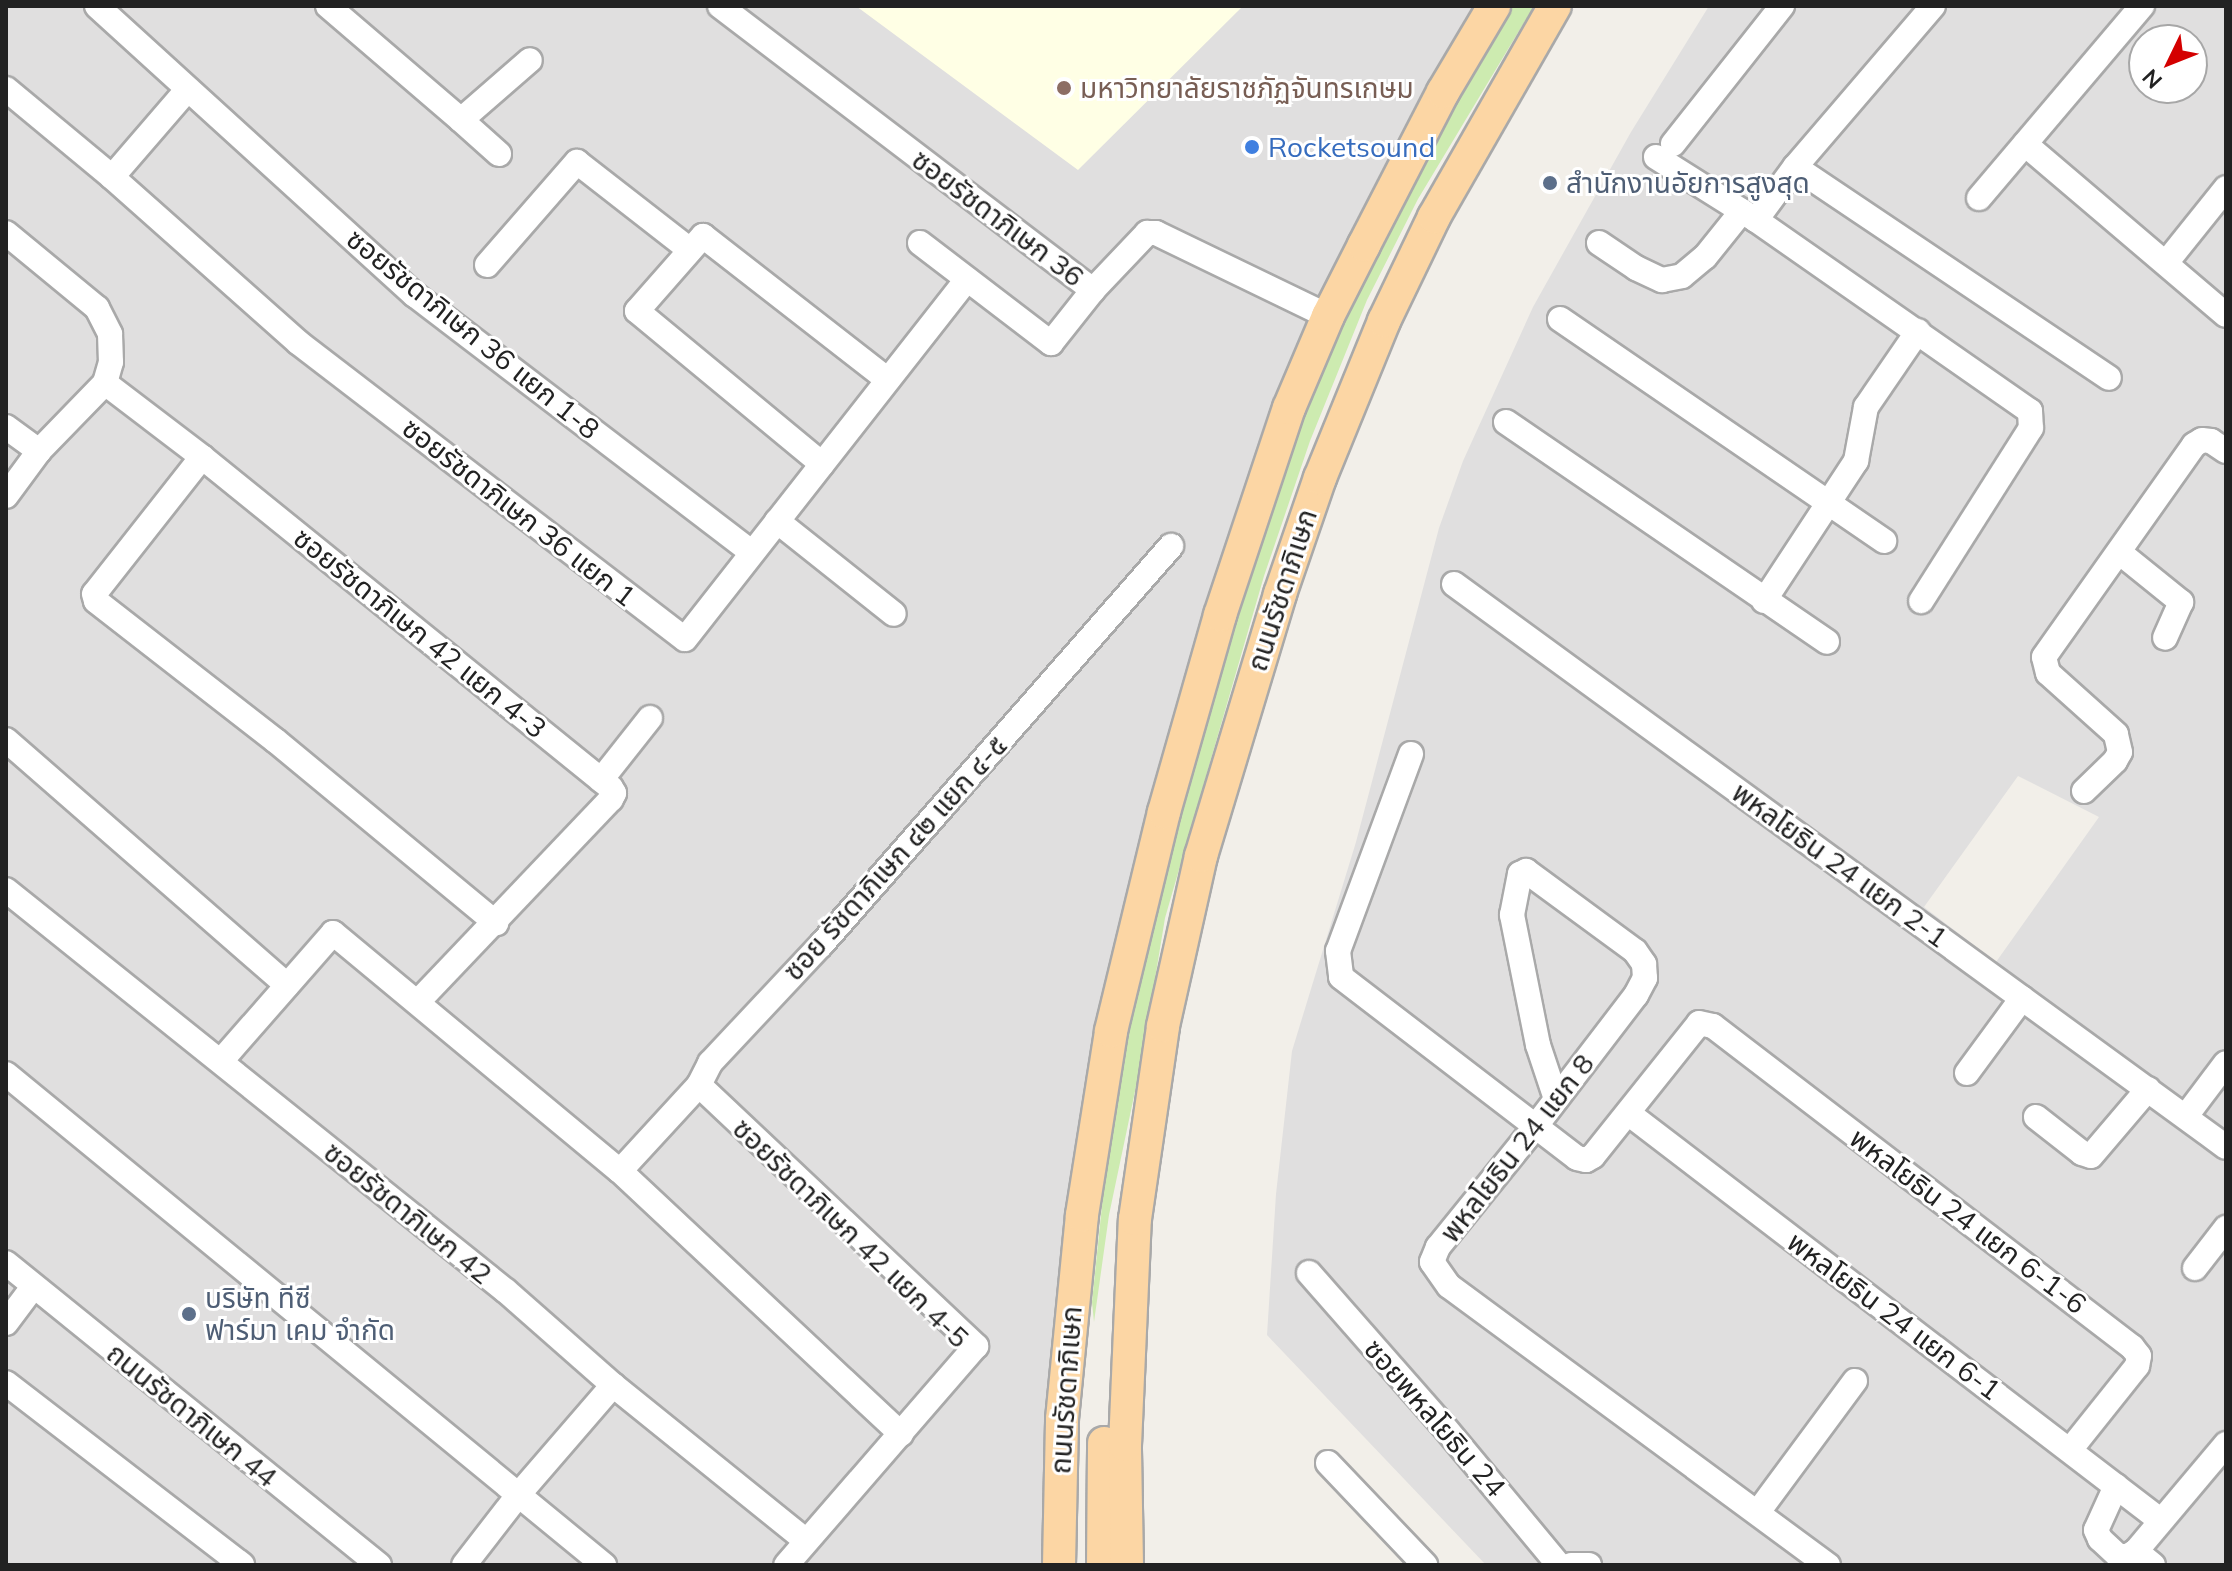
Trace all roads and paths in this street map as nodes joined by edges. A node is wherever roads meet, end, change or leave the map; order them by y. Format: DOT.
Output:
graph roads {
  1 [pos="97,6"];
  2 [pos="328,6"];
  3 [pos="720,6"];
  4 [pos="1494,6"];
  5 [pos="1555,6"];
  6 [pos="1782,6"];
  7 [pos="1933,6"];
  8 [pos="2142,6"];
  9 [pos="530,60"];
  10 [pos="6,89"];
  11 [pos="188,89"];
  12 [pos="461,120"];
  13 [pos="2025,144"];
  14 [pos="499,154"];
  15 [pos="1795,167"];
  16 [pos="112,177"];
  17 [pos="2226,188"];
  18 [pos="1979,198"];
  19 [pos="1749,216"];
  20 [pos="6,233"];
  21 [pos="920,243"];
  22 [pos="1599,243"];
  23 [pos="690,250"];
  24 [pos="2166,263"];
  25 [pos="487,265"];
  26 [pos="967,279"];
  27 [pos="1093,290"];
  28 [pos="2226,315"];
  29 [pos="1328,316"];
  30 [pos="1560,319"];
  31 [pos="1918,331"];
  32 [pos="2109,378"];
  33 [pos="888,380"];
  34 [pos="105,383"];
  35 [pos="1506,422"];
  36 [pos="6,427"];
  37 [pos="39,451"];
  38 [pos="2226,451"];
  39 [pos="202,457"];
  40 [pos="822,464"];
  41 [pos="6,496"];
  42 [pos="1827,502"];
  43 [pos="777,521"];
  44 [pos="1884,541"];
  45 [pos="1171,546"];
  46 [pos="2119,552"];
  47 [pos="752,553"];
  48 [pos="1454,584"];
  49 [pos="1764,601"];
  50 [pos="1921,601"];
  51 [pos="894,614"];
  52 [pos="2165,638"];
  53 [pos="1827,642"];
  54 [pos="650,718"];
  55 [pos="6,740"];
  56 [pos="1411,754"];
  57 [pos="601,780"];
  58 [pos="2084,791"];
  59 [pos="6,890"];
  60 [pos="496,923"];
  61 [pos="287,985"];
  62 [pos="2022,998"];
  63 [pos="418,1002"];
  64 [pos="221,1061"];
  65 [pos="2226,1063"];
  66 [pos="1967,1073"];
  67 [pos="6,1074"];
  68 [pos="699,1085"];
  69 [pos="2148,1089"];
  70 [pos="1556,1099"];
  71 [pos="1628,1113"];
  72 [pos="2186,1116"];
  73 [pos="2036,1117"];
  74 [pos="1536,1126"];
  75 [pos="2226,1147"];
  76 [pos="620,1171"];
  77 [pos="1082,1215"];
  78 [pos="1135,1219"];
  79 [pos="2226,1228"];
  80 [pos="6,1263"];
  81 [pos="2195,1268"];
  82 [pos="1309,1273"];
  83 [pos="33,1287"];
  84 [pos="6,1323"];
  85 [pos="1855,1381"];
  86 [pos="6,1383"];
  87 [pos="613,1385"];
  88 [pos="901,1434"];
  89 [pos="2226,1444"];
  90 [pos="2070,1450"];
  91 [pos="1328,1463"];
  92 [pos="2116,1486"];
  93 [pos="519,1494"];
  94 [pos="1758,1512"];
  95 [pos="2160,1520"];
  96 [pos="806,1541"];
  97 [pos="2144,1553"];
  98 [pos="242,1565"];
  99 [pos="379,1565"];
  100 [pos="464,1565"];
  101 [pos="604,1565"];
  102 [pos="786,1565"];
  103 [pos="1059,1565"];
  104 [pos="1080,1565"];
  105 [pos="1103,1565"];
  106 [pos="1127,1565"];
  107 [pos="1425,1565"];
  108 [pos="1559,1565"];
  109 [pos="1571,1565"];
  110 [pos="1589,1565"];
  111 [pos="1828,1565"];
  1 -- 11 [label="street, ซอยรัชดาภิเษก 36 แยก 1-8"];
  2 -- 12 [label="street"];
  3 -- 27 [label="street, ซอยรัชดาภิเษก 36"];
  4 -- 29 [label="main road, ถนนรัชดาภิเษก"];
  5 -- 78 [label="main road, ถนนรัชดาภิเษก"];
  6 -- 19 [label="street"];
  7 -- 15 [label="street"];
  8 -- 13 [label="street"];
  9 -- 12 [label="street"];
  10 -- 16 [label="street, ซอยรัชดาภิเษก 36 แยก 1"];
  11 -- 16 [label="street"];
  11 -- 47 [label="street, ซอยรัชดาภิเษก 36 แยก 1-8"];
  12 -- 14 [label="street"];
  13 -- 18 [label="street"];
  13 -- 24 [label="street"];
  15 -- 19 [label="street"];
  15 -- 32 [label="street"];
  16 -- 47 [label="street, ซอยรัชดาภิเษก 36 แยก 1"];
  17 -- 24 [label="street"];
  19 -- 22 [label="street"];
  19 -- 31 [label="street"];
  20 -- 34 [label="street"];
  21 -- 26 [label="street"];
  23 -- 25 [label="street"];
  23 -- 33 [label="street"];
  23 -- 40 [label="street"];
  24 -- 28 [label="street"];
  26 -- 27 [label="street"];
  26 -- 33 [label="street, ซอยรัชดาภิเษก 36 แยก 1"];
  27 -- 29 [label="street, ซอยรัชดาภิเษก 36"];
  29 -- 77 [label="main road, ถนนรัชดาภิเษก"];
  30 -- 42 [label="street"];
  31 -- 42 [label="street"];
  31 -- 50 [label="street"];
  33 -- 40 [label="street, ซอยรัชดาภิเษก 36 แยก 1"];
  34 -- 37 [label="street"];
  34 -- 39 [label="street, ซอยรัชดาภิเษก 42 แยก 4-3"];
  35 -- 49 [label="street"];
  36 -- 37 [label="street"];
  37 -- 41 [label="street"];
  38 -- 46 [label="street"];
  39 -- 57 [label="street, ซอยรัชดาภิเษก 42 แยก 4-3"];
  39 -- 60 [label="street"];
  40 -- 43 [label="street, ซอยรัชดาภิเษก 36 แยก 1"];
  42 -- 44 [label="street"];
  42 -- 49 [label="street"];
  43 -- 47 [label="street, ซอยรัชดาภิเษก 36 แยก 1"];
  43 -- 51 [label="street"];
  45 -- 68 [label="street, ซอย รัชดาภิเษก ๔๒ แยก ๔-๕"];
  46 -- 52 [label="street"];
  46 -- 58 [label="street"];
  48 -- 62 [label="street, พหลโยธิน 24 แยก 2-1"];
  49 -- 53 [label="street"];
  54 -- 57 [label="street"];
  55 -- 61 [label="street"];
  56 -- 74 [label="street"];
  57 -- 60 [label="street"];
  59 -- 64 [label="street, ซอยรัชดาภิเษก 42"];
  60 -- 63 [label="street"];
  61 -- 63 [label="street"];
  61 -- 64 [label="street"];
  62 -- 66 [label="street"];
  62 -- 69 [label="street, พหลโยธิน 24 แยก 2-1"];
  63 -- 76 [label="street"];
  64 -- 87 [label="street, ซอยรัชดาภิเษก 42"];
  65 -- 72 [label="street"];
  67 -- 93 [label="street"];
  68 -- 76 [label="street, ซอย รัชดาภิเษก ๔๒ แยก ๔-๕"];
  68 -- 88 [label="street, ซอยรัชดาภิเษก 42 แยก 4-5"];
  69 -- 72 [label="street, พหลโยธิน 24 แยก 2-1"];
  69 -- 73 [label="street"];
  70 -- 70 [label="street, พหลโยธิน 24 แยก 8"];
  70 -- 74 [label="street, พหลโยธิน 24 แยก 8"];
  71 -- 74 [label="street"];
  71 -- 90 [label="street, พหลโยธิน 24 แยก 6-1"];
  71 -- 90 [label="street, พหลโยธิน 24 แยก 6-1-6"];
  72 -- 75 [label="street, พหลโยธิน 24 แยก 2-1"];
  74 -- 94 [label="street, พหลโยธิน 24 แยก 8"];
  76 -- 88 [label="street"];
  77 -- 103 [label="main road, ถนนรัชดาภิเษก"];
  77 -- 104 [label="main road, ถนนรัชดาภิเษก"];
  78 -- 105 [label="main road, ถนนรัชดาภิเษก"];
  78 -- 106 [label="main road, ถนนรัชดาภิเษก"];
  79 -- 81 [label="street"];
  80 -- 83 [label="street, ถนนรัชดาภิเษก 44"];
  82 -- 108 [label="street, ซอยพหลโยธิน 24"];
  83 -- 84 [label="street"];
  83 -- 99 [label="street, ถนนรัชดาภิเษก 44"];
  85 -- 94 [label="street"];
  86 -- 98 [label="street"];
  87 -- 93 [label="street"];
  87 -- 96 [label="street, ซอยรัชดาภิเษก 42"];
  88 -- 96 [label="street, ซอยรัชดาภิเษก 42 แยก 4-5"];
  89 -- 95 [label="street"];
  90 -- 92 [label="street, พหลโยธิน 24 แยก 6-1"];
  91 -- 107 [label="street"];
  92 -- 95 [label="street, พหลโยธิน 24 แยก 6-1"];
  92 -- 97 [label="street"];
  93 -- 100 [label="street"];
  93 -- 101 [label="street"];
  94 -- 111 [label="street, พหลโยธิน 24 แยก 8"];
  95 -- 97 [label="street"];
  96 -- 102 [label="street, ซอยรัชดาภิเษก 42 แยก 4-5"];
  109 -- 110 [label="street"];
}
